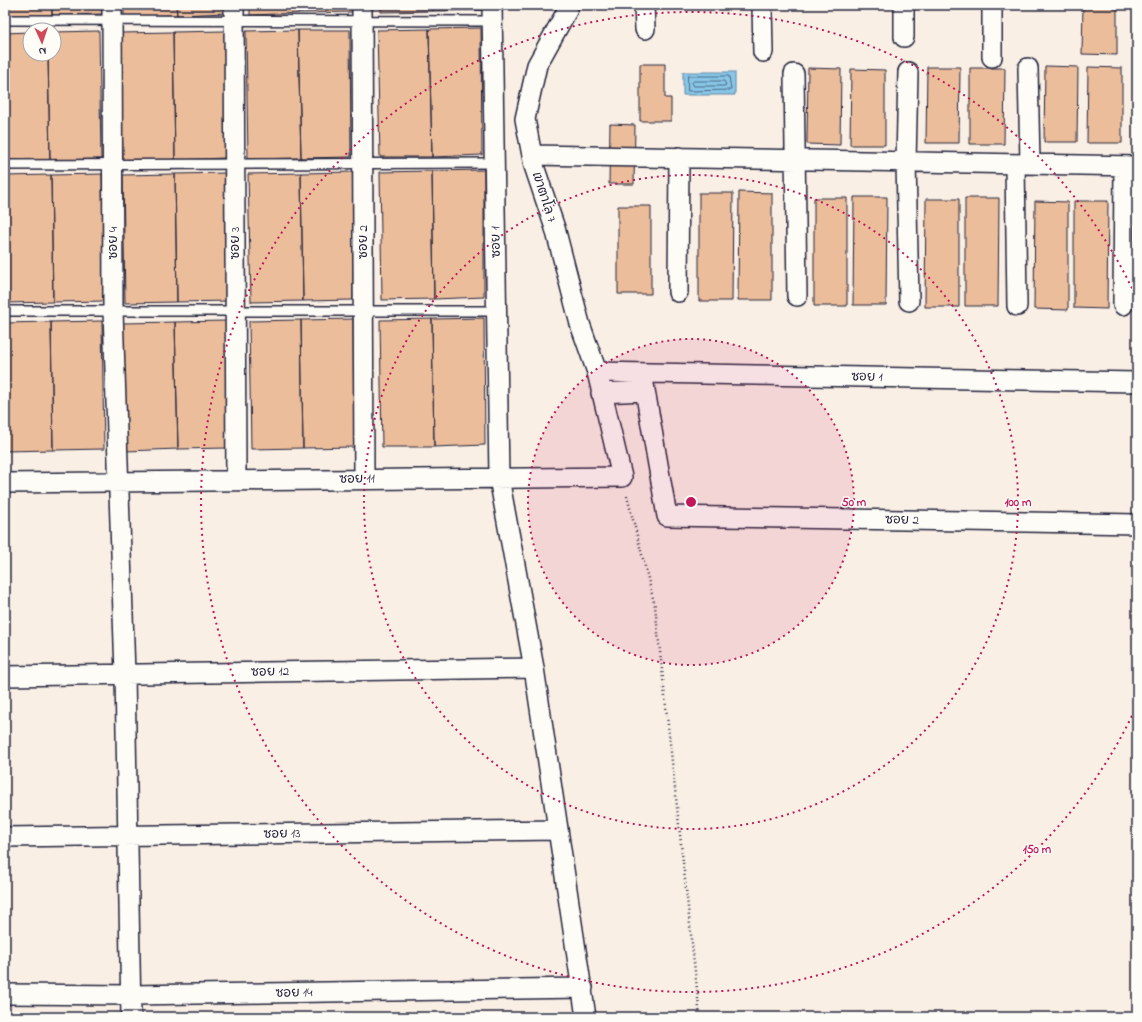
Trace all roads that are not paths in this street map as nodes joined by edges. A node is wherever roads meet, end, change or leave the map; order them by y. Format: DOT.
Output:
graph roads {
  1 [pos="568,5"];
  2 [pos="644,5"];
  3 [pos="762,5"];
  4 [pos="904,5"];
  5 [pos="992,5"];
  6 [pos="112,13"];
  7 [pos="234,13"];
  8 [pos="362,13"];
  9 [pos="492,13"];
  10 [pos="5,20"];
  11 [pos="645,29"];
  12 [pos="904,37"];
  13 [pos="763,52"];
  14 [pos="992,57"];
  15 [pos="1028,68"];
  16 [pos="908,72"];
  17 [pos="794,74"];
  18 [pos="532,155"];
  19 [pos="679,157"];
  20 [pos="795,160"];
  21 [pos="906,162"];
  22 [pos="494,163"];
  23 [pos="234,164"];
  24 [pos="363,164"];
  25 [pos="1022,164"];
  26 [pos="5,165"];
  27 [pos="112,165"];
  28 [pos="1131,166"];
  29 [pos="678,292"];
  30 [pos="797,296"];
  31 [pos="909,301"];
  32 [pos="1123,305"];
  33 [pos="1016,306"];
  34 [pos="5,311"];
  35 [pos="113,311"];
  36 [pos="235,311"];
  37 [pos="364,311"];
  38 [pos="497,311"];
  39 [pos="597,372"];
  40 [pos="644,382"];
  41 [pos="1137,382"];
  42 [pos="600,393"];
  43 [pos="499,478"];
  44 [pos="364,479"];
  45 [pos="236,480"];
  46 [pos="118,482"];
  47 [pos="5,483"];
  48 [pos="1137,524"];
  49 [pos="534,668"];
  50 [pos="125,674"];
  51 [pos="5,676"];
  52 [pos="558,830"];
  53 [pos="128,836"];
  54 [pos="5,837"];
  55 [pos="583,988"];
  56 [pos="5,994"];
  57 [pos="131,995"];
  58 [pos="131,1017"];
  59 [pos="586,1017"];
  1 -- 18 [label="street, เขาตาโล 7"];
  2 -- 11 [label="street"];
  3 -- 13 [label="street"];
  4 -- 12 [label="street"];
  5 -- 14 [label="street"];
  6 -- 7 [label="lane"];
  6 -- 10 [label="lane"];
  6 -- 27 [label="street, ซอย 4"];
  7 -- 8 [label="lane"];
  7 -- 23 [label="street, ซอย 3"];
  8 -- 9 [label="lane"];
  8 -- 24 [label="street, ซอย 2"];
  9 -- 22 [label="street, ซอย 1"];
  15 -- 25 [label="street"];
  16 -- 21 [label="street"];
  17 -- 20 [label="street"];
  18 -- 19 [label="street"];
  18 -- 39 [label="street, เขาตาโล 7"];
  19 -- 20 [label="street"];
  19 -- 29 [label="street"];
  20 -- 21 [label="street"];
  20 -- 30 [label="street"];
  21 -- 25 [label="street"];
  21 -- 31 [label="street"];
  22 -- 24 [label="lane"];
  22 -- 38 [label="street, ซอย 1"];
  23 -- 24 [label="lane"];
  23 -- 27 [label="lane"];
  23 -- 36 [label="street, ซอย 3"];
  24 -- 37 [label="street, ซอย 2"];
  25 -- 28 [label="street"];
  25 -- 33 [label="street"];
  26 -- 27 [label="lane"];
  27 -- 35 [label="street, ซอย 4"];
  28 -- 32 [label="street"];
  34 -- 35 [label="lane"];
  35 -- 36 [label="lane"];
  35 -- 46 [label="street, ซอย 4"];
  36 -- 37 [label="lane"];
  36 -- 45 [label="street, ซอย 3"];
  37 -- 38 [label="lane"];
  37 -- 44 [label="street, ซอย 2"];
  38 -- 43 [label="street, ซอย 1"];
  39 -- 40 [label="street, ซอย 1"];
  39 -- 42 [label="street, เขาตาโล 7"];
  40 -- 41 [label="street, ซอย 1"];
  40 -- 42 [label="street, ซอย 1"];
  40 -- 48 [label="street, ซอย 2"];
  42 -- 43 [label="street, ซอย 11"];
  43 -- 44 [label="street, ซอย 11"];
  43 -- 49 [label="street, ซอย 1"];
  44 -- 45 [label="street, ซอย 11"];
  45 -- 46 [label="street, ซอย 11"];
  46 -- 47 [label="street, ซอย 11"];
  46 -- 50 [label="street, ซอย 4"];
  49 -- 50 [label="street, ซอย 12"];
  49 -- 52 [label="street, ซอย 1"];
  50 -- 51 [label="street, ซอย 12"];
  50 -- 53 [label="street, ซอย 4"];
  52 -- 53 [label="street, ซอย 13"];
  52 -- 55 [label="street, ซอย 1"];
  53 -- 54 [label="street, ซอย 13"];
  53 -- 57 [label="street, ซอย 4"];
  55 -- 57 [label="street, ซอย 14"];
  55 -- 59 [label="street, ซอย 1"];
  56 -- 57 [label="street, ซอย 14"];
  57 -- 58 [label="street, ซอย 4"];
}
